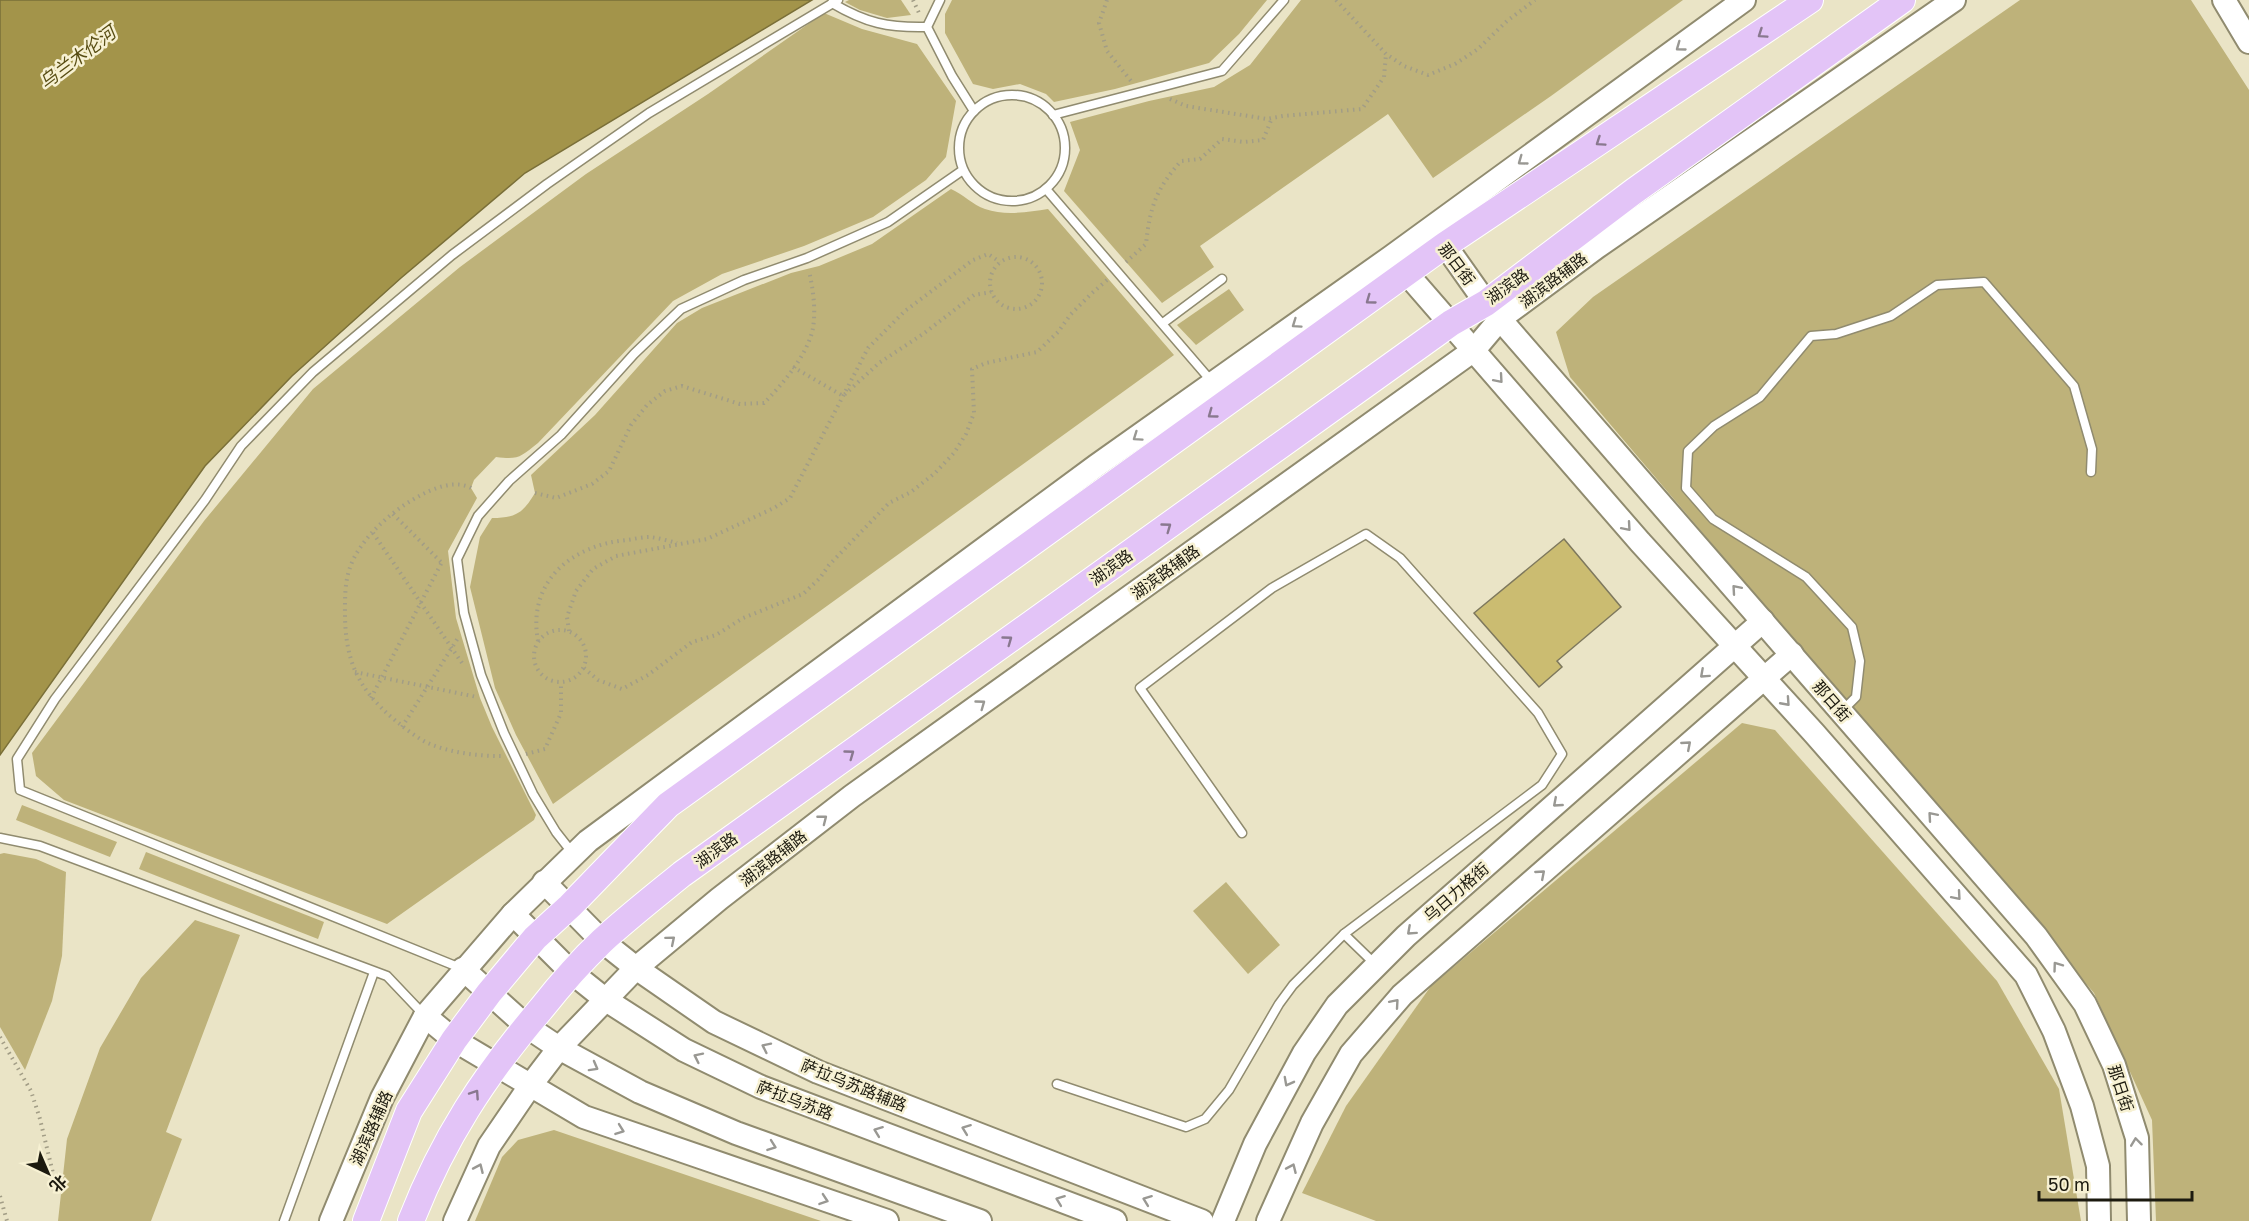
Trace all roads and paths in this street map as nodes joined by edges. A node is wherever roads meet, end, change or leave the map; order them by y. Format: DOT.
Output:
graph roads {
  1 [pos="940,0"];
  2 [pos="1107,0"];
  3 [pos="1284,0"];
  4 [pos="1336,0"];
  5 [pos="1535,0"];
  6 [pos="1744,0"];
  7 [pos="1810,0"];
  8 [pos="1902,0"];
  9 [pos="1954,0"];
  10 [pos="2224,0"];
  11 [pos="835,2"];
  12 [pos="927,27"];
  13 [pos="2249,42"];
  14 [pos="1386,54"];
  15 [pos="1145,92"];
  16 [pos="974,111"];
  17 [pos="1053,115"];
  18 [pos="1272,118"];
  19 [pos="963,170"];
  20 [pos="1046,189"];
  21 [pos="1437,237"];
  22 [pos="807,258"];
  23 [pos="1000,262"];
  24 [pos="1399,265"];
  25 [pos="1117,271"];
  26 [pos="1222,279"];
  27 [pos="991,292"];
  28 [pos="1493,310"];
  29 [pos="1162,323"];
  30 [pos="1451,323"];
  31 [pos="1474,350"];
  32 [pos="793,367"];
  33 [pos="1213,383"];
  34 [pos="843,396"];
  35 [pos="2091,472"];
  36 [pos="471,488"];
  37 [pos="535,493"];
  38 [pos="393,514"];
  39 [pos="373,533"];
  40 [pos="681,544"];
  41 [pos="445,557"];
  42 [pos="442,563"];
  43 [pos="447,567"];
  44 [pos="421,603"];
  45 [pos="1763,621"];
  46 [pos="569,631"];
  47 [pos="461,633"];
  48 [pos="538,641"];
  49 [pos="1735,646"];
  50 [pos="452,648"];
  51 [pos="1792,654"];
  52 [pos="464,666"];
  53 [pos="584,668"];
  54 [pos="355,672"];
  55 [pos="381,678"];
  56 [pos="1764,678"];
  57 [pos="561,682"];
  58 [pos="428,687"];
  59 [pos="371,698"];
  60 [pos="480,698"];
  61 [pos="1841,711"];
  62 [pos="402,727"];
  63 [pos="515,756"];
  64 [pos="1242,833"];
  65 [pos="0,838"];
  66 [pos="567,846"];
  67 [pos="544,882"];
  68 [pos="570,906"];
  69 [pos="513,914"];
  70 [pos="1344,934"];
  71 [pos="535,938"];
  72 [pos="602,941"];
  73 [pos="1376,966"];
  74 [pos="636,968"];
  75 [pos="464,969"];
  76 [pos="374,972"];
  77 [pos="571,972"];
  78 [pos="489,993"];
  79 [pos="606,1000"];
  80 [pos="425,1016"];
  81 [pos="526,1026"];
  82 [pos="0,1037"];
  83 [pos="454,1040"];
  84 [pos="559,1048"];
  85 [pos="496,1065"];
  86 [pos="1057,1084"];
  87 [pos="530,1086"];
  88 [pos="57,1190"];
  89 [pos="0,1196"];
  90 [pos="7,1221"];
  91 [pos="284,1221"];
  92 [pos="331,1221"];
  93 [pos="366,1221"];
  94 [pos="411,1221"];
  95 [pos="455,1221"];
  96 [pos="887,1221"];
  97 [pos="980,1221"];
  98 [pos="1115,1221"];
  99 [pos="1202,1221"];
  100 [pos="1223,1221"];
  101 [pos="1268,1221"];
  102 [pos="2099,1221"];
  103 [pos="2139,1221"];
  1 -- 12 [label="lane"];
  2 -- 15 [label="path"];
  3 -- 15 [label="lane"];
  4 -- 14 [label="path"];
  5 -- 14 [label="path"];
  6 -- 21 [label="street, one-way"];
  7 -- 21 [label="main road, one-way"];
  8 -- 28 [label="main road, 湖滨路"];
  9 -- 28 [label="street, 湖滨路辅路"];
  10 -- 13 [label="street"];
  11 -- 12 [label="lane"];
  11 -- 75 [label="lane"];
  12 -- 16 [label="lane"];
  14 -- 18 [label="path"];
  15 -- 17 [label="lane"];
  15 -- 18 [label="path"];
  16 -- 17 [label="lane"];
  16 -- 19 [label="lane"];
  17 -- 20 [label="lane"];
  18 -- 25 [label="path"];
  19 -- 20 [label="lane"];
  19 -- 22 [label="lane"];
  20 -- 25 [label="lane"];
  21 -- 24 [label="main road"];
  21 -- 28 [label="street, 那日街"];
  22 -- 32 [label="path"];
  22 -- 63 [label="lane"];
  23 -- 27 [label="path"];
  23 -- 27 [label="path"];
  23 -- 34 [label="path"];
  24 -- 30 [label="street"];
  24 -- 33 [label="street, 湖滨路辅路, one-way"];
  24 -- 68 [label="main road, one-way"];
  25 -- 29 [label="lane"];
  25 -- 53 [label="path"];
  26 -- 29 [label="lane"];
  27 -- 34 [label="path"];
  28 -- 30 [label="main road, 湖滨路"];
  28 -- 31 [label="street, 湖滨路辅路"];
  45 -- 28 [label="street, 那日街, one-way"];
  29 -- 33 [label="lane"];
  30 -- 31 [label="street"];
  72 -- 30 [label="main road, 湖滨路, one-way"];
  31 -- 49 [label="street, one-way"];
  74 -- 31 [label="street, 湖滨路辅路, one-way"];
  32 -- 34 [label="path"];
  32 -- 37 [label="path"];
  33 -- 67 [label="street, 湖滨路辅路, one-way"];
  34 -- 40 [label="path"];
  35 -- 61 [label="lane"];
  36 -- 38 [label="path"];
  38 -- 39 [label="path"];
  38 -- 42 [label="path"];
  39 -- 44 [label="path"];
  39 -- 54 [label="path"];
  40 -- 46 [label="path"];
  40 -- 48 [label="path"];
  41 -- 42 [label="path"];
  42 -- 43 [label="path"];
  42 -- 44 [label="path"];
  44 -- 50 [label="path"];
  44 -- 55 [label="path"];
  45 -- 49 [label="street, 乌日力格街"];
  45 -- 51 [label="street, 那日街"];
  46 -- 48 [label="path"];
  46 -- 53 [label="path"];
  47 -- 50 [label="path"];
  48 -- 57 [label="path"];
  49 -- 56 [label="street"];
  49 -- 73 [label="street, 乌日力格街, one-way"];
  50 -- 52 [label="path"];
  50 -- 58 [label="path"];
  51 -- 56 [label="street"];
  51 -- 61 [label="street, 那日街"];
  53 -- 57 [label="path"];
  54 -- 55 [label="path"];
  54 -- 59 [label="path"];
  55 -- 58 [label="path"];
  55 -- 59 [label="path"];
  101 -- 56 [label="street, one-way"];
  56 -- 102 [label="street, one-way"];
  57 -- 63 [label="path"];
  58 -- 60 [label="path"];
  58 -- 62 [label="path"];
  59 -- 62 [label="path"];
  103 -- 61 [label="street, 那日街, one-way"];
  62 -- 63 [label="path"];
  63 -- 66 [label="lane"];
  64 -- 70 [label="lane"];
  65 -- 76 [label="lane"];
  67 -- 68 [label="street, 萨拉乌苏路辅路"];
  67 -- 69 [label="street, 湖滨路辅路"];
  68 -- 71 [label="main road"];
  68 -- 72 [label="street, 萨拉乌苏路辅路"];
  69 -- 71 [label="street, 萨拉乌苏路"];
  69 -- 75 [label="street, 湖滨路辅路"];
  70 -- 73 [label="lane"];
  70 -- 86 [label="lane"];
  71 -- 77 [label="street, 萨拉乌苏路"];
  71 -- 78 [label="main road"];
  72 -- 74 [label="street, 萨拉乌苏路辅路"];
  72 -- 77 [label="main road, 湖滨路"];
  73 -- 100 [label="street, 乌日力格街, one-way"];
  74 -- 79 [label="street, 湖滨路辅路"];
  99 -- 74 [label="street, 萨拉乌苏路辅路, one-way"];
  75 -- 78 [label="street"];
  75 -- 80 [label="street, 湖滨路辅路"];
  76 -- 80 [label="lane"];
  76 -- 91 [label="lane"];
  77 -- 79 [label="street, 萨拉乌苏路"];
  77 -- 81 [label="main road, 湖滨路"];
  78 -- 81 [label="street"];
  78 -- 83 [label="main road"];
  79 -- 84 [label="street, 湖滨路辅路"];
  98 -- 79 [label="street, 萨拉乌苏路, one-way"];
  80 -- 83 [label="street"];
  80 -- 92 [label="street, 湖滨路辅路"];
  81 -- 84 [label="street"];
  81 -- 85 [label="main road, 湖滨路"];
  82 -- 88 [label="path"];
  83 -- 85 [label="street"];
  83 -- 93 [label="main road"];
  84 -- 87 [label="street, 湖滨路辅路"];
  84 -- 97 [label="street, one-way"];
  85 -- 87 [label="street"];
  94 -- 85 [label="main road, 湖滨路, one-way"];
  95 -- 87 [label="street, 湖滨路辅路, one-way"];
  87 -- 96 [label="street, one-way"];
  89 -- 90 [label="path"];
}
